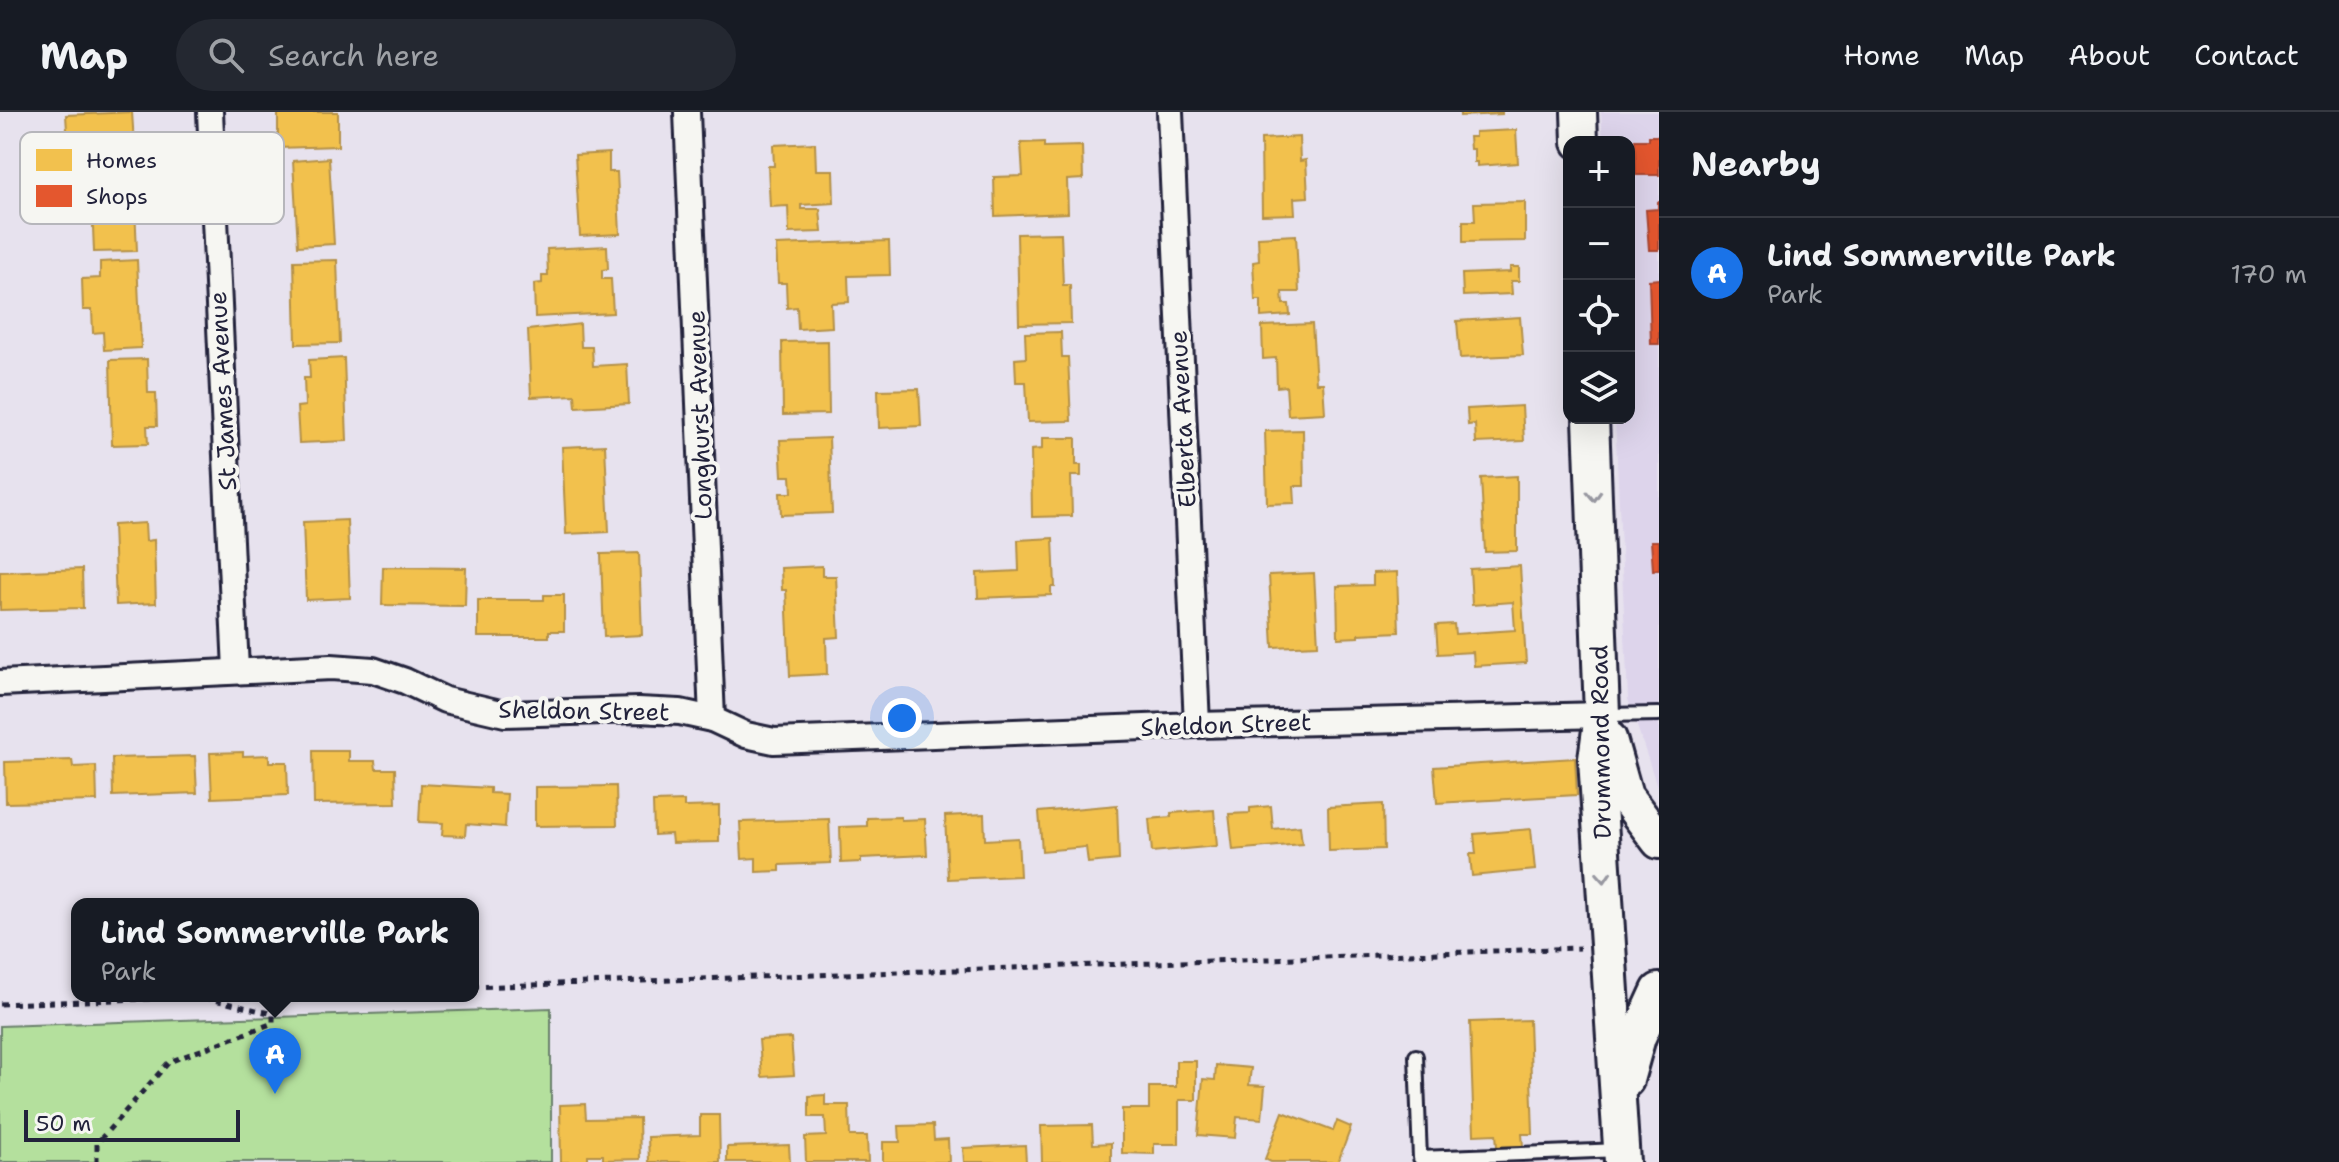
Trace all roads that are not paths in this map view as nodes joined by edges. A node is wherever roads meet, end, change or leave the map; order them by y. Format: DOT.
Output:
graph roads {
  1 [pos="210,112"];
  2 [pos="687,112"];
  3 [pos="1170,112"];
  4 [pos="1579,112"];
  5 [pos="211,132"];
  6 [pos="1580,136"];
  7 [pos="215,224"];
  8 [pos="1591,424"];
  9 [pos="236,670"];
  10 [pos="0,683"];
  11 [pos="1659,714"];
  12 [pos="1602,715"];
  13 [pos="712,719"];
  14 [pos="1197,725"];
  15 [pos="1659,841"];
  16 [pos="1659,991"];
  17 [pos="1416,1056"];
  18 [pos="1619,1104"];
  19 [pos="1621,1156"];
  1 -- 5 [label="street, St James Avenue"];
  2 -- 13 [label="street, Longhurst Avenue"];
  3 -- 14 [label="street, Elberta Avenue"];
  4 -- 6 [label="main road"];
  7 -- 9 [label="street, St James Avenue"];
  8 -- 12 [label="main road, Drummond Road, one-way"];
  9 -- 10 [label="street, Sheldon Street"];
  9 -- 13 [label="street, Sheldon Street"];
  11 -- 12 [label="lane"];
  12 -- 14 [label="street, Sheldon Street"];
  12 -- 15 [label="main road"];
  12 -- 18 [label="main road, Drummond Road, one-way"];
  13 -- 14 [label="street, Sheldon Street"];
  16 -- 18 [label="main road"];
  17 -- 19 [label="lane"];
  18 -- 19 [label="main road, Drummond Road"];
}
